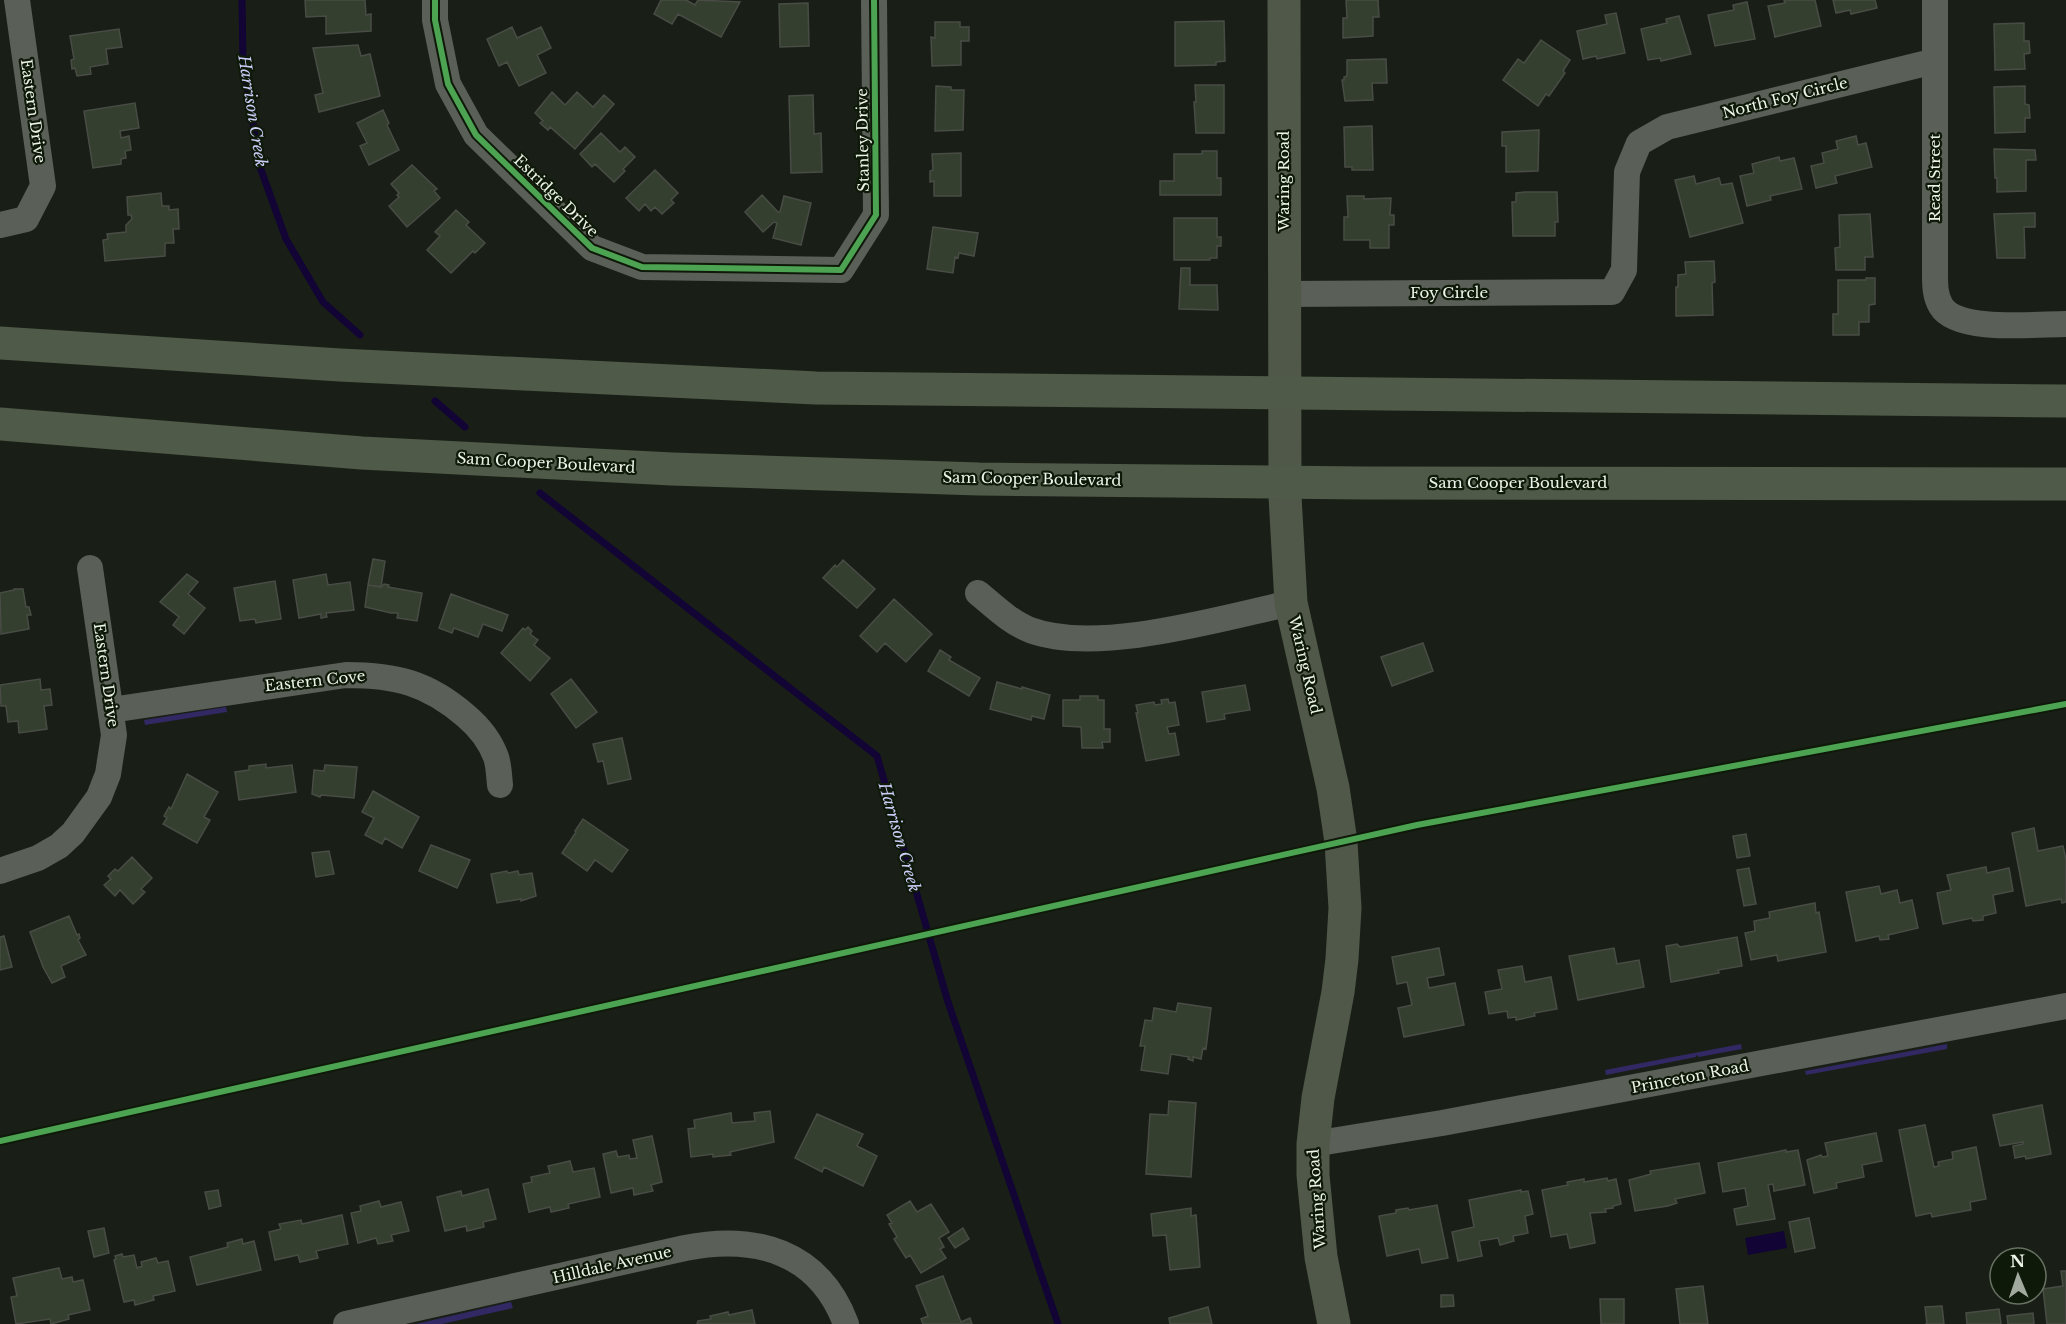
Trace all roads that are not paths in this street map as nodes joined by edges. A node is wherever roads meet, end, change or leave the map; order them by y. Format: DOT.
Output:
graph roads {
  1 [pos="17,0"];
  2 [pos="435,0"];
  3 [pos="874,0"];
  4 [pos="1284,0"];
  5 [pos="1935,0"];
  6 [pos="1935,61"];
  7 [pos="0,225"];
  8 [pos="842,270"];
  9 [pos="1612,292"];
  10 [pos="1285,294"];
  11 [pos="2066,324"];
  12 [pos="0,343"];
  13 [pos="2066,401"];
  14 [pos="0,424"];
  15 [pos="2066,484"];
  16 [pos="90,568"];
  17 [pos="978,593"];
  18 [pos="1291,603"];
  19 [pos="111,710"];
  20 [pos="501,785"];
  21 [pos="0,871"];
  22 [pos="2066,1006"];
  23 [pos="1313,1144"];
  24 [pos="346,1324"];
  25 [pos="846,1324"];
  26 [pos="1334,1324"];
  1 -- 7 [label="street, Eastern Drive"];
  2 -- 8 [label="street, Estridge Drive"];
  3 -- 8 [label="street, Stanley Drive"];
  4 -- 10 [label="main road, Waring Road"];
  5 -- 6 [label="street, Read Street"];
  6 -- 9 [label="street, North Foy Circle"];
  6 -- 11 [label="street, Read Street"];
  9 -- 10 [label="street, Foy Circle"];
  10 -- 18 [label="main road, Waring Road"];
  12 -- 13 [label="highway"];
  14 -- 15 [label="highway, Sam Cooper Boulevard"];
  16 -- 19 [label="street, Eastern Drive"];
  17 -- 18 [label="street"];
  18 -- 23 [label="main road, Waring Road"];
  19 -- 20 [label="street, Eastern Cove"];
  19 -- 21 [label="street, Eastern Drive"];
  22 -- 23 [label="street, Princeton Road"];
  23 -- 26 [label="main road, Waring Road"];
  24 -- 25 [label="street, Hilldale Avenue"];
}
